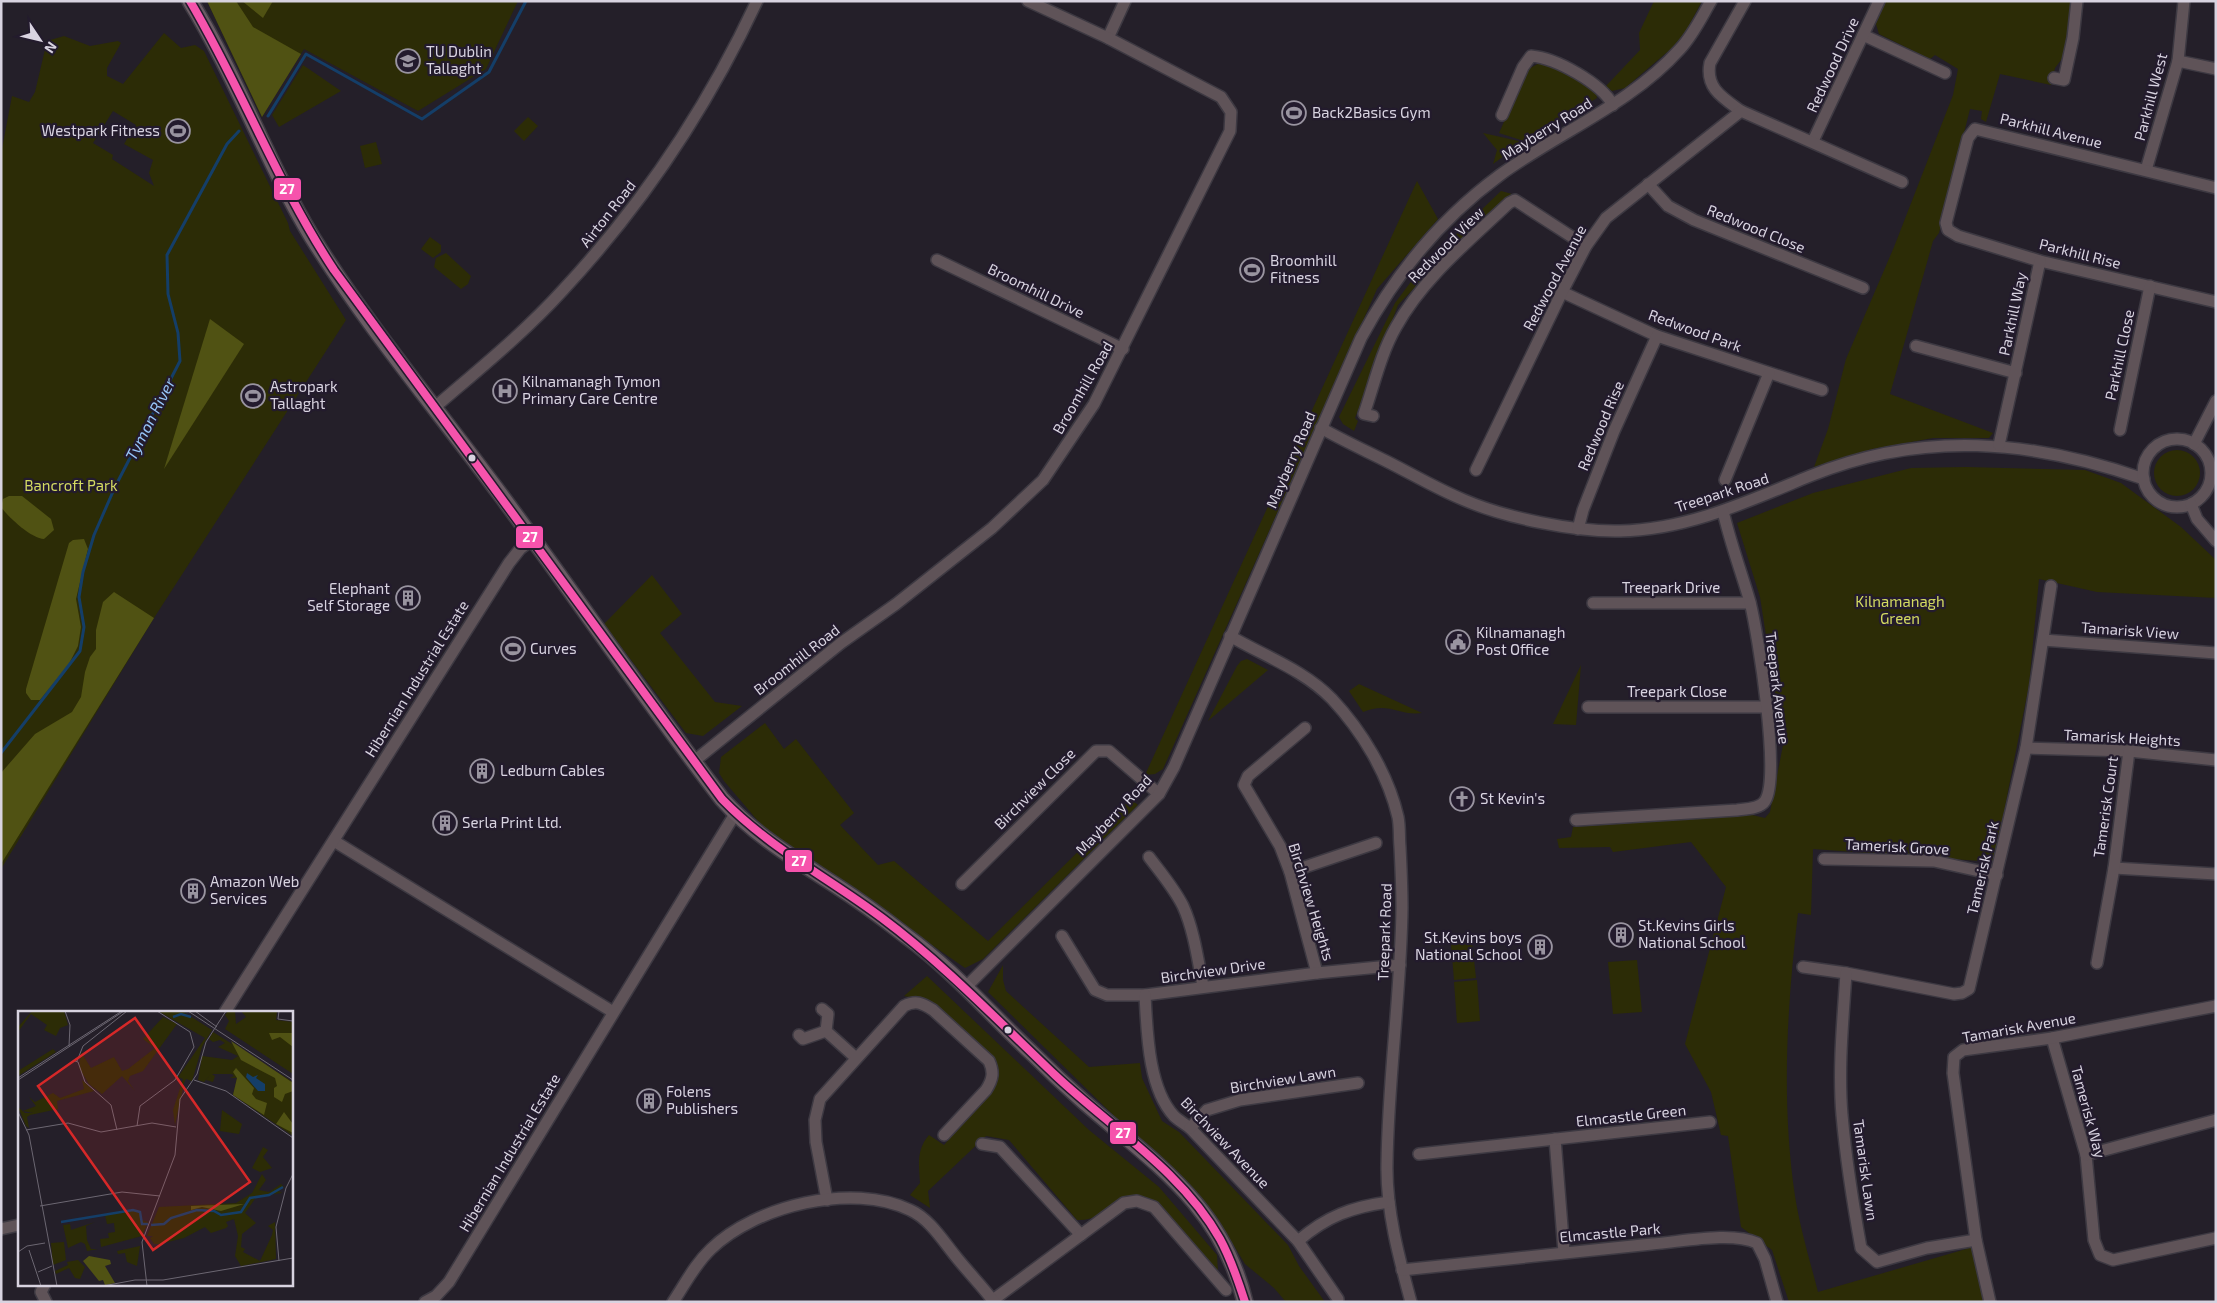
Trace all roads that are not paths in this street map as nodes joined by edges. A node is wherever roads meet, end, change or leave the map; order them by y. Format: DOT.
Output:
graph roads {
  1 [pos="190,1"];
  2 [pos="757,1"];
  3 [pos="1028,1"];
  4 [pos="1125,1"];
  5 [pos="1710,1"];
  6 [pos="1744,1"];
  7 [pos="1880,1"];
  8 [pos="2077,1"];
  9 [pos="2184,1"];
  10 [pos="1863,35"];
  11 [pos="1108,38"];
  12 [pos="2178,61"];
  13 [pos="2216,69"];
  14 [pos="1945,73"];
  15 [pos="2054,78"];
  16 [pos="1613,105"];
  17 [pos="1741,111"];
  18 [pos="1502,115"];
  19 [pos="1813,142"];
  20 [pos="2146,170"];
  21 [pos="1902,182"];
  22 [pos="1648,184"];
  23 [pos="2216,188"];
  24 [pos="1946,222"];
  25 [pos="1586,246"];
  26 [pos="937,260"];
  27 [pos="2040,261"];
  28 [pos="2150,286"];
  29 [pos="1863,288"];
  30 [pos="1562,292"];
  31 [pos="2216,302"];
  32 [pos="1657,336"];
  33 [pos="1916,346"];
  34 [pos="1123,350"];
  35 [pos="1769,373"];
  36 [pos="2016,374"];
  37 [pos="1822,390"];
  38 [pos="2216,401"];
  39 [pos="434,408"];
  40 [pos="1373,416"];
  41 [pos="1321,428"];
  42 [pos="2120,430"];
  43 [pos="2194,444"];
  44 [pos="1999,445"];
  45 [pos="1476,470"];
  46 [pos="2144,479"];
  47 [pos="1725,480"];
  48 [pos="2191,504"];
  49 [pos="1722,511"];
  50 [pos="1578,529"];
  51 [pos="533,539"];
  52 [pos="2216,541"];
  53 [pos="2051,586"];
  54 [pos="1592,603"];
  55 [pos="1750,603"];
  56 [pos="1230,636"];
  57 [pos="2043,640"];
  58 [pos="2216,652"];
  59 [pos="1588,707"];
  60 [pos="1766,707"];
  61 [pos="1305,728"];
  62 [pos="2026,748"];
  63 [pos="2129,751"];
  64 [pos="2216,760"];
  65 [pos="693,762"];
  66 [pos="1158,794"];
  67 [pos="735,814"];
  68 [pos="1576,820"];
  69 [pos="334,842"];
  70 [pos="1376,843"];
  71 [pos="1149,858"];
  72 [pos="1824,859"];
  73 [pos="2114,868"];
  74 [pos="1290,872"];
  75 [pos="2216,874"];
  76 [pos="1997,875"];
  77 [pos="962,884"];
  78 [pos="1062,936"];
  79 [pos="2097,963"];
  80 [pos="1400,965"];
  81 [pos="1803,967"];
  82 [pos="1317,972"];
  83 [pos="1846,973"];
  84 [pos="1203,986"];
  85 [pos="965,988"];
  86 [pos="1145,995"];
  87 [pos="2216,1006"];
  88 [pos="822,1009"];
  89 [pos="226,1011"];
  90 [pos="613,1012"];
  91 [pos="826,1031"];
  92 [pos="799,1035"];
  93 [pos="2052,1038"];
  94 [pos="856,1058"];
  95 [pos="1358,1083"];
  96 [pos="2216,1120"];
  97 [pos="1710,1122"];
  98 [pos="1190,1128"];
  99 [pos="944,1135"];
  100 [pos="1556,1139"];
  101 [pos="982,1144"];
  102 [pos="1419,1154"];
  103 [pos="2086,1155"];
  104 [pos="827,1200"];
  105 [pos="1389,1202"];
  106 [pos="18,1225"];
  107 [pos="1,1229"];
  108 [pos="1081,1235"];
  109 [pos="2216,1238"];
  110 [pos="1976,1240"];
  111 [pos="1298,1241"];
  112 [pos="1564,1252"];
  113 [pos="1402,1270"];
  114 [pos="44,1286"];
  115 [pos="1226,1290"];
  116 [pos="1338,1299"];
  117 [pos="994,1301"];
  118 [pos="46,1302"];
  119 [pos="424,1302"];
  120 [pos="673,1302"];
  121 [pos="1245,1302"];
  122 [pos="1411,1302"];
  123 [pos="1777,1302"];
  124 [pos="1990,1302"];
  1 -- 39 [label="main road"];
  2 -- 39 [label="street, Airton Road"];
  3 -- 11 [label="street, Broomhill Road"];
  4 -- 11 [label="street"];
  5 -- 16 [label="street, Mayberry Road"];
  6 -- 17 [label="street"];
  7 -- 10 [label="street, Redwood Drive"];
  8 -- 15 [label="street"];
  9 -- 12 [label="street, Parkhill West"];
  10 -- 14 [label="street"];
  10 -- 19 [label="street, Redwood Drive"];
  11 -- 34 [label="street, Broomhill Road"];
  12 -- 13 [label="street"];
  12 -- 20 [label="street, Parkhill West"];
  16 -- 18 [label="street"];
  16 -- 41 [label="street, Mayberry Road"];
  17 -- 19 [label="street"];
  17 -- 22 [label="street, Redwood Avenue"];
  19 -- 21 [label="street"];
  20 -- 23 [label="street, Parkhill Avenue"];
  20 -- 24 [label="street, Parkhill Avenue"];
  22 -- 25 [label="street, Redwood Avenue"];
  22 -- 29 [label="street, Redwood Close"];
  24 -- 27 [label="street, Parkhill Rise"];
  25 -- 30 [label="street, Redwood Avenue"];
  25 -- 40 [label="street, Redwood View"];
  26 -- 34 [label="street, Broomhill Drive"];
  27 -- 28 [label="street, Parkhill Rise"];
  27 -- 36 [label="street, Parkhill Way"];
  28 -- 31 [label="street, Parkhill Rise"];
  28 -- 42 [label="street, Parkhill Close"];
  30 -- 32 [label="street, Redwood Park"];
  30 -- 45 [label="street, Redwood Avenue"];
  32 -- 35 [label="street, Redwood Park"];
  32 -- 50 [label="street, Redwood Rise"];
  33 -- 36 [label="street, Parkhill Way"];
  34 -- 65 [label="street, Broomhill Road"];
  35 -- 37 [label="street, Redwood Park"];
  35 -- 47 [label="street"];
  36 -- 44 [label="street, Parkhill Way"];
  38 -- 43 [label="street"];
  39 -- 51 [label="main road"];
  41 -- 50 [label="street, Treepark Road"];
  41 -- 56 [label="street, Mayberry Road"];
  43 -- 46 [label="street"];
  43 -- 48 [label="street"];
  44 -- 46 [label="street, Treepark Road"];
  44 -- 49 [label="street, Treepark Road"];
  46 -- 48 [label="street"];
  48 -- 52 [label="street"];
  49 -- 50 [label="street, Treepark Road"];
  49 -- 55 [label="street, Treepark Avenue"];
  51 -- 65 [label="main road"];
  51 -- 69 [label="street, Hibernian Industrial Estate"];
  53 -- 57 [label="street, Tamerisk Park"];
  54 -- 55 [label="street, Treepark Drive"];
  55 -- 60 [label="street, Treepark Avenue"];
  56 -- 66 [label="street, Mayberry Road"];
  56 -- 80 [label="street, Treepark Road"];
  57 -- 58 [label="street, Tamarisk View"];
  57 -- 62 [label="street, Tamerisk Park"];
  59 -- 60 [label="street, Treepark Close"];
  60 -- 68 [label="street, Treepark Avenue"];
  61 -- 74 [label="street, Birchview Heights"];
  62 -- 63 [label="street, Tamarisk Heights"];
  62 -- 76 [label="street, Tamerisk Park"];
  63 -- 64 [label="street, Tamarisk Heights"];
  63 -- 73 [label="street, Tamerisk Court"];
  65 -- 67 [label="main road"];
  66 -- 77 [label="street, Birchview Close"];
  66 -- 85 [label="street, Mayberry Road"];
  67 -- 85 [label="main road"];
  67 -- 90 [label="street, Hibernian Industrial Estate"];
  69 -- 89 [label="street, Hibernian Industrial Estate"];
  69 -- 90 [label="street"];
  70 -- 74 [label="street"];
  71 -- 84 [label="street"];
  72 -- 76 [label="street, Tamerisk Grove"];
  73 -- 75 [label="street, Tamerisk Court"];
  73 -- 79 [label="street, Tamerisk Court"];
  74 -- 82 [label="street, Birchview Heights"];
  76 -- 83 [label="street, Tamerisk Park"];
  78 -- 86 [label="street, Birchview Drive"];
  80 -- 82 [label="street, Birchview Drive"];
  80 -- 105 [label="street, Treepark Road"];
  81 -- 83 [label="street, Tamerisk Park"];
  82 -- 84 [label="street, Birchview Drive"];
  83 -- 110 [label="street, Tamarisk Lawn"];
  84 -- 86 [label="street, Birchview Drive"];
  85 -- 121 [label="main road"];
  86 -- 98 [label="street, Birchview Avenue"];
  87 -- 93 [label="street, Tamarisk Avenue"];
  88 -- 91 [label="street"];
  90 -- 119 [label="street, Hibernian Industrial Estate"];
  91 -- 92 [label="street"];
  91 -- 94 [label="street"];
  93 -- 103 [label="street, Tamerisk Way"];
  93 -- 110 [label="street, Tamarisk Avenue"];
  94 -- 99 [label="street"];
  94 -- 104 [label="street"];
  95 -- 98 [label="street, Birchview Lawn"];
  96 -- 103 [label="street"];
  97 -- 100 [label="street, Elmcastle Green"];
  98 -- 111 [label="street, Birchview Avenue"];
  100 -- 102 [label="street, Elmcastle Green"];
  100 -- 112 [label="street"];
  101 -- 108 [label="street"];
  103 -- 109 [label="street, Tamerisk Way"];
  104 -- 117 [label="street"];
  104 -- 120 [label="street"];
  105 -- 111 [label="street"];
  105 -- 113 [label="street, Treepark Road"];
  106 -- 107 [label="street"];
  108 -- 115 [label="street"];
  108 -- 117 [label="street"];
  110 -- 124 [label="street, Tamarisk Avenue"];
  111 -- 116 [label="street, Birchview Avenue"];
  112 -- 113 [label="street, Elmcastle Park"];
  112 -- 123 [label="street, Elmcastle Park"];
  113 -- 122 [label="street, Treepark Road"];
  114 -- 118 [label="street"];
}
